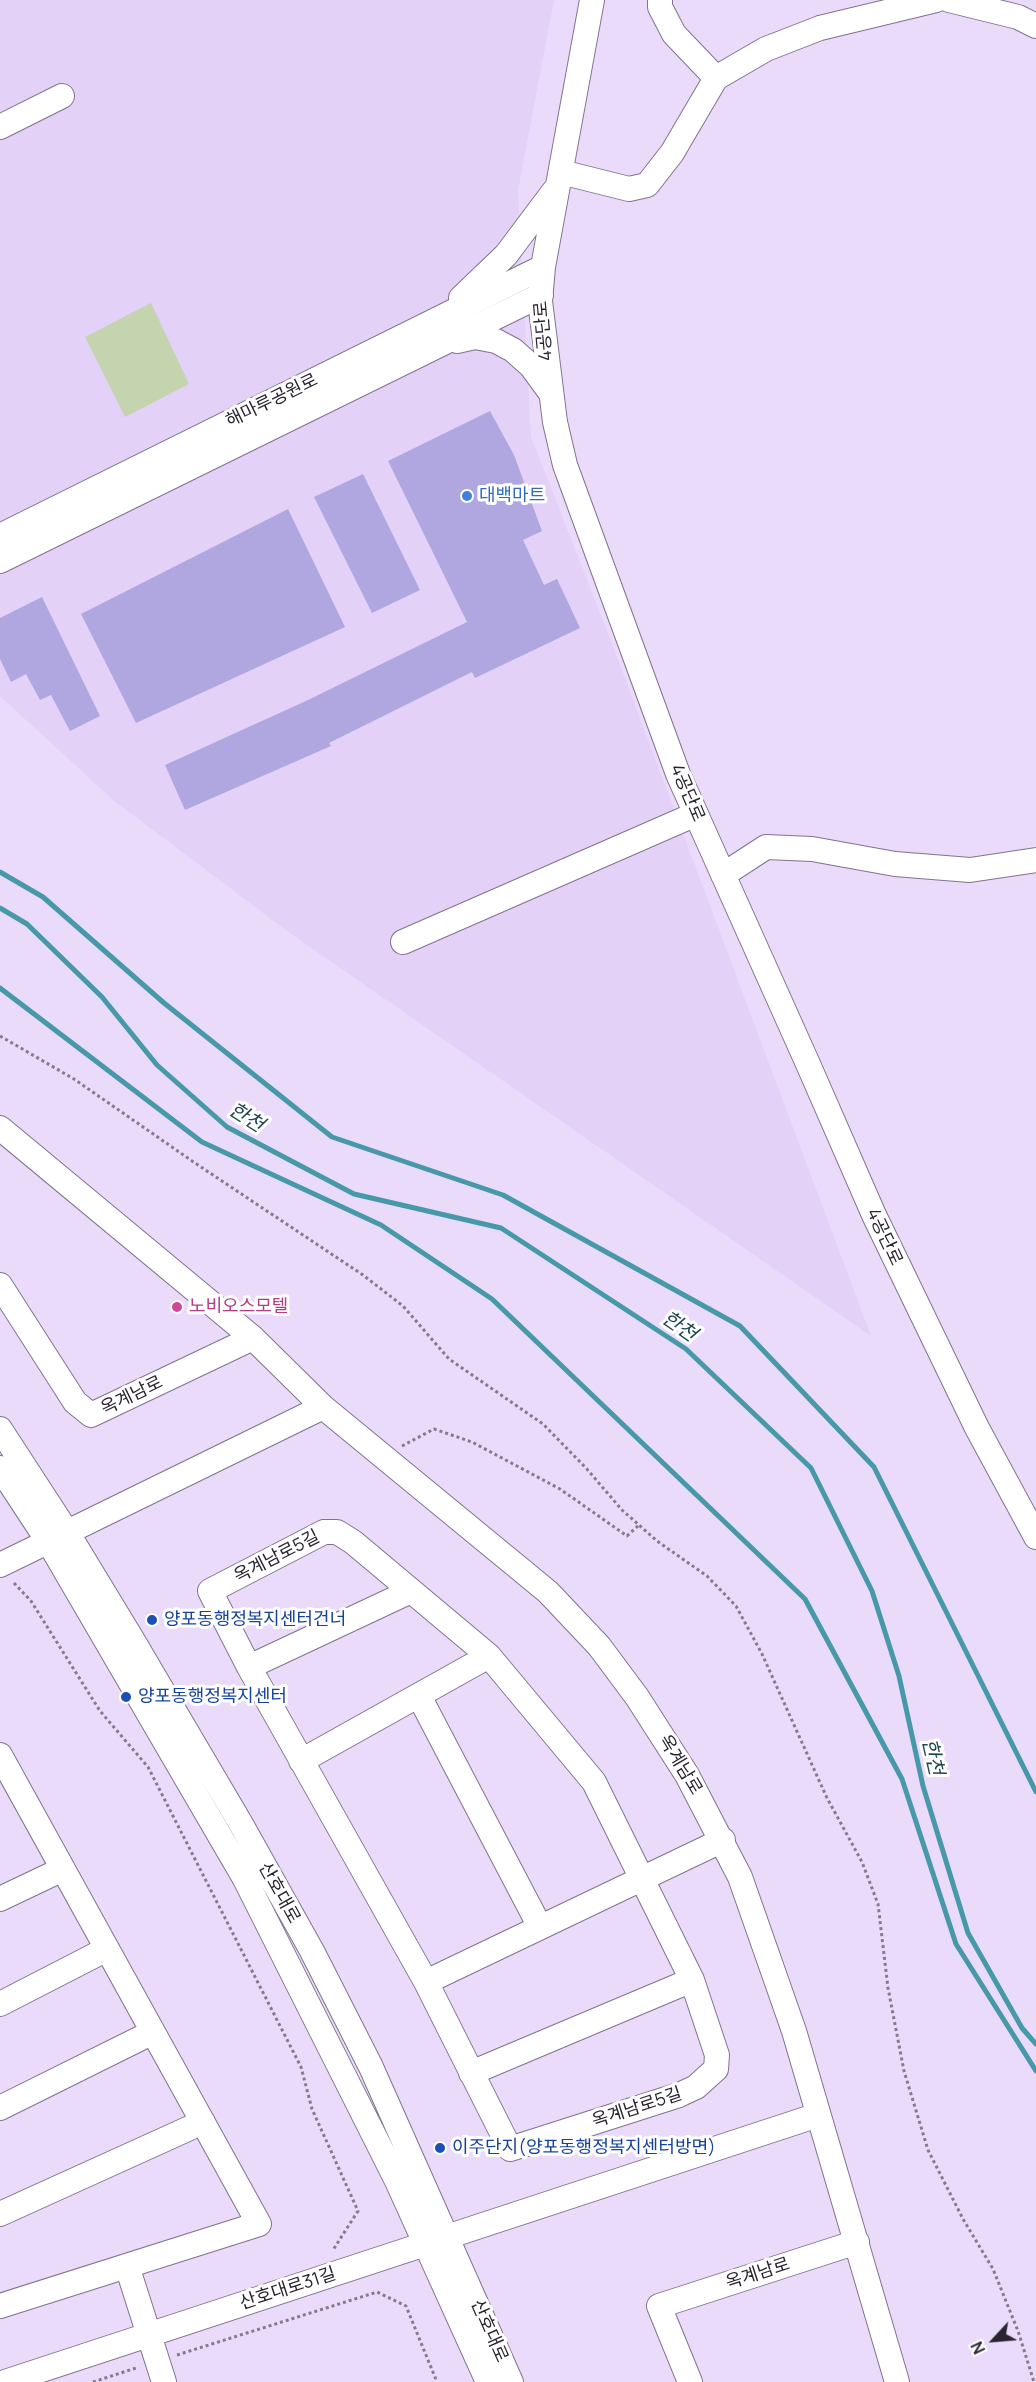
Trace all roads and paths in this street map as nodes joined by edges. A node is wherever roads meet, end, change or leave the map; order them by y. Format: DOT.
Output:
graph roads {
  1 [pos="592,0"];
  2 [pos="660,0"];
  3 [pos="936,0"];
  4 [pos="949,0"];
  5 [pos="1036,26"];
  6 [pos="716,78"];
  7 [pos="62,96"];
  8 [pos="0,127"];
  9 [pos="560,178"];
  10 [pos="543,267"];
  11 [pos="541,295"];
  12 [pos="436,320"];
  13 [pos="443,343"];
  14 [pos="550,392"];
  15 [pos="0,536"];
  16 [pos="0,561"];
  17 [pos="696,814"];
  18 [pos="1036,860"];
  19 [pos="723,875"];
  20 [pos="403,942"];
  21 [pos="0,1036"];
  22 [pos="0,1128"];
  23 [pos="0,1285"];
  24 [pos="253,1338"];
  25 [pos="323,1407"];
  26 [pos="0,1429"];
  27 [pos="383,1456"];
  28 [pos="0,1468"];
  29 [pos="639,1525"];
  30 [pos="58,1536"];
  31 [pos="1036,1537"];
  32 [pos="7,1574"];
  33 [pos="411,1591"];
  34 [pos="489,1656"];
  35 [pos="249,1667"];
  36 [pos="418,1696"];
  37 [pos="0,1755"];
  38 [pos="301,1761"];
  39 [pos="9,1791"];
  40 [pos="723,1840"];
  41 [pos="63,1869"];
  42 [pos="642,1879"];
  43 [pos="0,1899"];
  44 [pos="540,1928"];
  45 [pos="107,1949"];
  46 [pos="692,1980"];
  47 [pos="426,1982"];
  48 [pos="0,2004"];
  49 [pos="153,2032"];
  50 [pos="471,2073"];
  51 [pos="0,2108"];
  52 [pos="818,2115"];
  53 [pos="203,2122"];
  54 [pos="0,2214"];
  55 [pos="437,2241"];
  56 [pos="857,2242"];
  57 [pos="323,2253"];
  58 [pos="127,2266"];
  59 [pos="0,2306"];
  60 [pos="149,2335"];
  61 [pos="177,2355"];
  62 [pos="136,2368"];
  63 [pos="484,2376"];
  64 [pos="5,2382"];
  65 [pos="93,2382"];
  66 [pos="164,2382"];
  67 [pos="437,2382"];
  68 [pos="511,2382"];
  69 [pos="525,2382"];
  70 [pos="690,2382"];
  71 [pos="897,2382"];
  72 [pos="1034,2382"];
  1 -- 9 [label="street, 4공단로"];
  2 -- 6 [label="street"];
  3 -- 6 [label="street"];
  4 -- 5 [label="street"];
  6 -- 9 [label="street"];
  7 -- 8 [label="street"];
  9 -- 10 [label="street, 4공단로"];
  9 -- 12 [label="street"];
  10 -- 11 [label="street, 4공단로"];
  10 -- 12 [label="street, 해마루공원로"];
  11 -- 13 [label="street, 해마루공원로"];
  11 -- 14 [label="street, 4공단로"];
  12 -- 15 [label="street, 해마루공원로"];
  13 -- 14 [label="street"];
  13 -- 16 [label="street, 해마루공원로"];
  14 -- 17 [label="street, 4공단로"];
  17 -- 19 [label="street, 4공단로"];
  17 -- 20 [label="street"];
  18 -- 19 [label="street"];
  19 -- 31 [label="street, 4공단로"];
  21 -- 29 [label="path"];
  22 -- 24 [label="street, 옥계남로"];
  23 -- 24 [label="street, 옥계남로"];
  24 -- 25 [label="street, 옥계남로"];
  25 -- 27 [label="street, 옥계남로"];
  25 -- 30 [label="street"];
  26 -- 30 [label="street, 산호대로"];
  27 -- 29 [label="path"];
  27 -- 40 [label="street, 옥계남로"];
  28 -- 30 [label="street, 산호대로"];
  29 -- 72 [label="path"];
  30 -- 32 [label="street"];
  30 -- 55 [label="street, 산호대로"];
  32 -- 57 [label="path"];
  33 -- 34 [label="street, 옥계남로5길"];
  33 -- 35 [label="street"];
  33 -- 35 [label="street, 옥계남로5길"];
  34 -- 36 [label="street"];
  34 -- 42 [label="street, 옥계남로5길"];
  35 -- 38 [label="street, 옥계남로5길"];
  36 -- 38 [label="street"];
  36 -- 44 [label="street"];
  37 -- 39 [label="street"];
  38 -- 47 [label="street, 옥계남로5길"];
  39 -- 41 [label="street"];
  40 -- 42 [label="street"];
  40 -- 52 [label="street, 옥계남로"];
  41 -- 43 [label="street"];
  41 -- 45 [label="street"];
  42 -- 44 [label="street"];
  42 -- 46 [label="street, 옥계남로5길"];
  44 -- 47 [label="street"];
  45 -- 48 [label="street"];
  45 -- 49 [label="street"];
  46 -- 50 [label="street"];
  46 -- 50 [label="street, 옥계남로5길"];
  47 -- 50 [label="street, 옥계남로5길"];
  49 -- 51 [label="street"];
  49 -- 53 [label="street"];
  52 -- 55 [label="street, 산호대로31길"];
  52 -- 56 [label="street, 옥계남로"];
  53 -- 54 [label="street"];
  53 -- 58 [label="street"];
  55 -- 60 [label="street, 산호대로31길"];
  55 -- 63 [label="street, 산호대로"];
  55 -- 68 [label="street, 산호대로"];
  55 -- 69 [label="street"];
  56 -- 70 [label="street, 옥계남로"];
  56 -- 71 [label="street, 옥계남로"];
  58 -- 59 [label="street"];
  58 -- 60 [label="street"];
  60 -- 64 [label="street, 산호대로31길"];
  60 -- 66 [label="street"];
  61 -- 67 [label="path"];
  62 -- 65 [label="path"];
}
